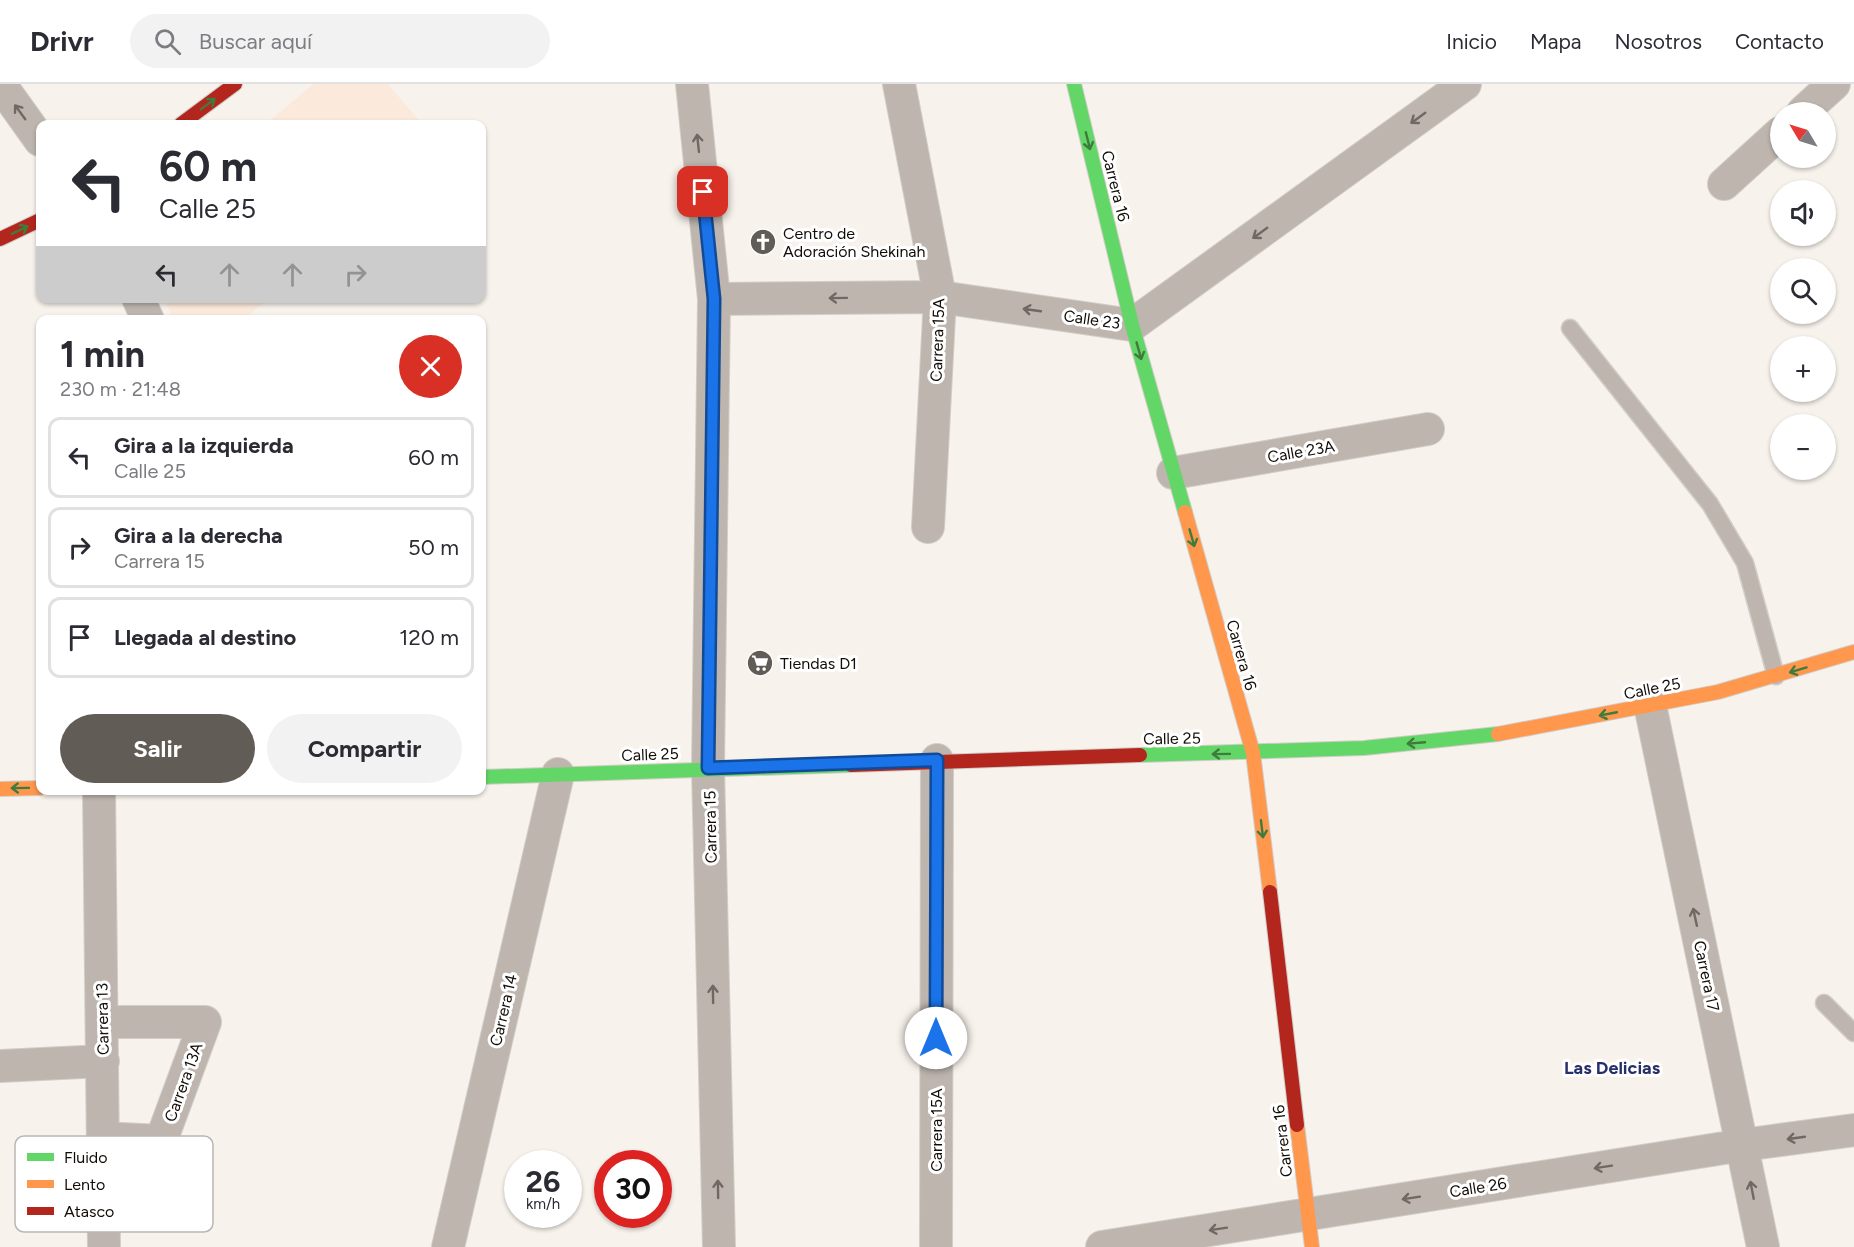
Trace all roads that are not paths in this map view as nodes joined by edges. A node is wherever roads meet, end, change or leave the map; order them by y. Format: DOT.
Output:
graph roads {
  1 [pos="0,84"];
  2 [pos="235,84"];
  3 [pos="692,84"];
  4 [pos="899,84"];
  5 [pos="1074,84"];
  6 [pos="1465,84"];
  7 [pos="1834,84"];
  8 [pos="1814,102"];
  9 [pos="187,120"];
  10 [pos="36,134"];
  11 [pos="1770,142"];
  12 [pos="1724,184"];
  13 [pos="36,222"];
  14 [pos="0,239"];
  15 [pos="940,297"];
  16 [pos="714,299"];
  17 [pos="1132,325"];
  18 [pos="1570,328"];
  19 [pos="1428,429"];
  20 [pos="1173,473"];
  21 [pos="928,527"];
  22 [pos="1854,652"];
  23 [pos="1776,676"];
  24 [pos="1650,705"];
  25 [pos="1252,753"];
  26 [pos="937,760"];
  27 [pos="708,768"];
  28 [pos="558,774"];
  29 [pos="486,777"];
  30 [pos="36,788"];
  31 [pos="0,789"];
  32 [pos="99,795"];
  33 [pos="1824,1003"];
  34 [pos="102,1022"];
  35 [pos="1854,1033"];
  36 [pos="103,1061"];
  37 [pos="0,1066"];
  38 [pos="1854,1130"];
  39 [pos="103,1136"];
  40 [pos="164,1136"];
  41 [pos="1743,1145"];
  42 [pos="1308,1215"];
  43 [pos="104,1232"];
  44 [pos="104,1247"];
  45 [pos="448,1247"];
  46 [pos="719,1247"];
  47 [pos="936,1247"];
  48 [pos="1102,1247"];
  49 [pos="1312,1247"];
  50 [pos="1763,1247"];
  10 -- 1 [label="street, one-way"];
  9 -- 2 [label="street, one-way"];
  16 -- 3 [label="street, Carrera 15, one-way"];
  4 -- 15 [label="street, Carrera 15A"];
  5 -- 17 [label="street, Carrera 16, one-way"];
  6 -- 17 [label="street, Calle 23, one-way"];
  7 -- 8 [label="street"];
  11 -- 12 [label="street"];
  14 -- 13 [label="street, one-way"];
  15 -- 16 [label="street, Calle 23, one-way"];
  17 -- 15 [label="street, Calle 23, one-way"];
  15 -- 21 [label="street, Carrera 15A"];
  16 -- 27 [label="street, Carrera 15"];
  17 -- 20 [label="street, Carrera 16, one-way"];
  18 -- 23 [label="lane"];
  19 -- 20 [label="street, Calle 23A"];
  20 -- 25 [label="street, Carrera 16, one-way"];
  22 -- 23 [label="street, Calle 25, one-way"];
  23 -- 24 [label="street, Calle 25"];
  24 -- 25 [label="street, Calle 25, one-way"];
  41 -- 24 [label="street, Carrera 17, one-way"];
  25 -- 26 [label="street, Calle 25, one-way"];
  25 -- 42 [label="street, Carrera 16, one-way"];
  26 -- 27 [label="street, Calle 25"];
  26 -- 47 [label="street, Carrera 15A"];
  27 -- 28 [label="street, Calle 25"];
  46 -- 27 [label="street, Carrera 15, one-way"];
  28 -- 29 [label="street, Calle 25"];
  28 -- 45 [label="street, Carrera 14"];
  30 -- 31 [label="street, one-way"];
  32 -- 34 [label="street, Carrera 13"];
  33 -- 35 [label="lane"];
  34 -- 36 [label="street, Carrera 13"];
  34 -- 40 [label="street, Carrera 13A"];
  36 -- 37 [label="street"];
  36 -- 39 [label="street, Carrera 13"];
  38 -- 41 [label="street, Calle 26, one-way"];
  41 -- 42 [label="street, Calle 26, one-way"];
  50 -- 41 [label="street, Carrera 17, one-way"];
  42 -- 48 [label="street, Calle 26, one-way"];
  42 -- 49 [label="street, Carrera 16"];
  43 -- 44 [label="street, Carrera 13"];
}
